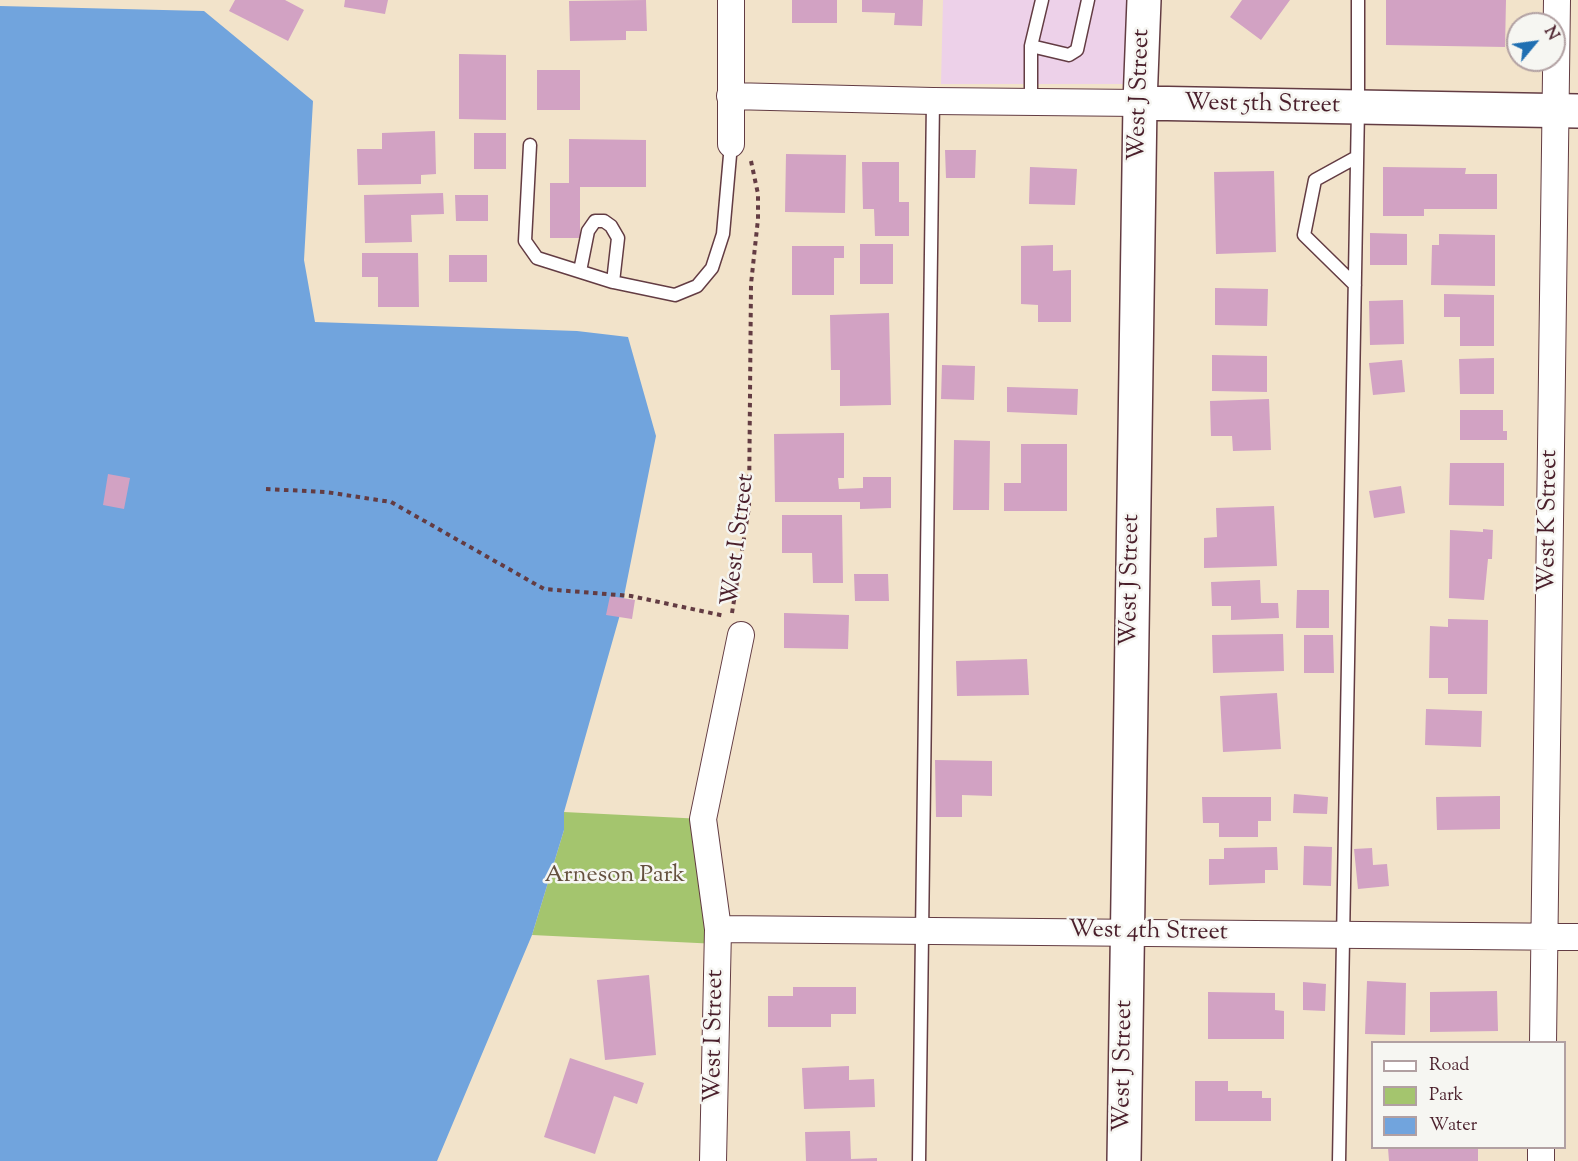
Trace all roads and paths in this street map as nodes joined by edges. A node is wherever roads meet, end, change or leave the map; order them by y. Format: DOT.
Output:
graph roads {
  1 [pos="731,0"];
  2 [pos="1042,0"];
  3 [pos="1088,0"];
  4 [pos="1144,0"];
  5 [pos="1164,0"];
  6 [pos="1358,0"];
  7 [pos="1557,0"];
  8 [pos="1143,35"];
  9 [pos="1031,46"];
  10 [pos="730,96"];
  11 [pos="933,102"];
  12 [pos="1031,103"];
  13 [pos="1140,103"];
  14 [pos="1358,108"];
  15 [pos="1567,111"];
  16 [pos="530,145"];
  17 [pos="739,148"];
  18 [pos="1355,158"];
  19 [pos="580,271"];
  20 [pos="613,282"];
  21 [pos="1355,285"];
  22 [pos="266,489"];
  23 [pos="736,627"];
  24 [pos="718,929"];
  25 [pos="923,931"];
  26 [pos="1127,933"];
  27 [pos="1342,935"];
  28 [pos="1544,937"];
  29 [pos="1578,937"];
  30 [pos="1543,1041"];
  31 [pos="713,1161"];
  32 [pos="920,1161"];
  33 [pos="1124,1161"];
  34 [pos="1339,1161"];
  1 -- 10 [label="street"];
  2 -- 9 [label="lane"];
  3 -- 9 [label="lane"];
  4 -- 8 [label="street, West J Street"];
  5 -- 8 [label="street"];
  6 -- 14 [label="lane"];
  7 -- 15 [label="street, West K Street"];
  8 -- 13 [label="street, West J Street"];
  9 -- 12 [label="lane"];
  10 -- 11 [label="street, West 5th Street"];
  10 -- 17 [label="street"];
  11 -- 12 [label="street, West 5th Street"];
  11 -- 25 [label="lane"];
  12 -- 13 [label="street, West 5th Street"];
  13 -- 14 [label="street, West 5th Street"];
  13 -- 26 [label="street, West J Street"];
  14 -- 15 [label="street, West 5th Street"];
  14 -- 18 [label="lane"];
  15 -- 28 [label="street, West K Street"];
  16 -- 19 [label="lane"];
  17 -- 20 [label="lane"];
  17 -- 23 [label="path, West I Street"];
  18 -- 21 [label="lane"];
  18 -- 21 [label="lane"];
  19 -- 20 [label="lane"];
  19 -- 20 [label="lane"];
  21 -- 27 [label="lane"];
  22 -- 23 [label="path"];
  23 -- 24 [label="street, West I Street"];
  24 -- 25 [label="street, West 4th Street"];
  24 -- 31 [label="street, West I Street"];
  25 -- 26 [label="street, West 4th Street"];
  25 -- 32 [label="lane"];
  26 -- 27 [label="street, West 4th Street"];
  26 -- 33 [label="street, West J Street"];
  27 -- 28 [label="street, West 4th Street"];
  27 -- 34 [label="lane"];
  28 -- 29 [label="street, West 4th Street"];
  28 -- 30 [label="street, West K Street"];
}
